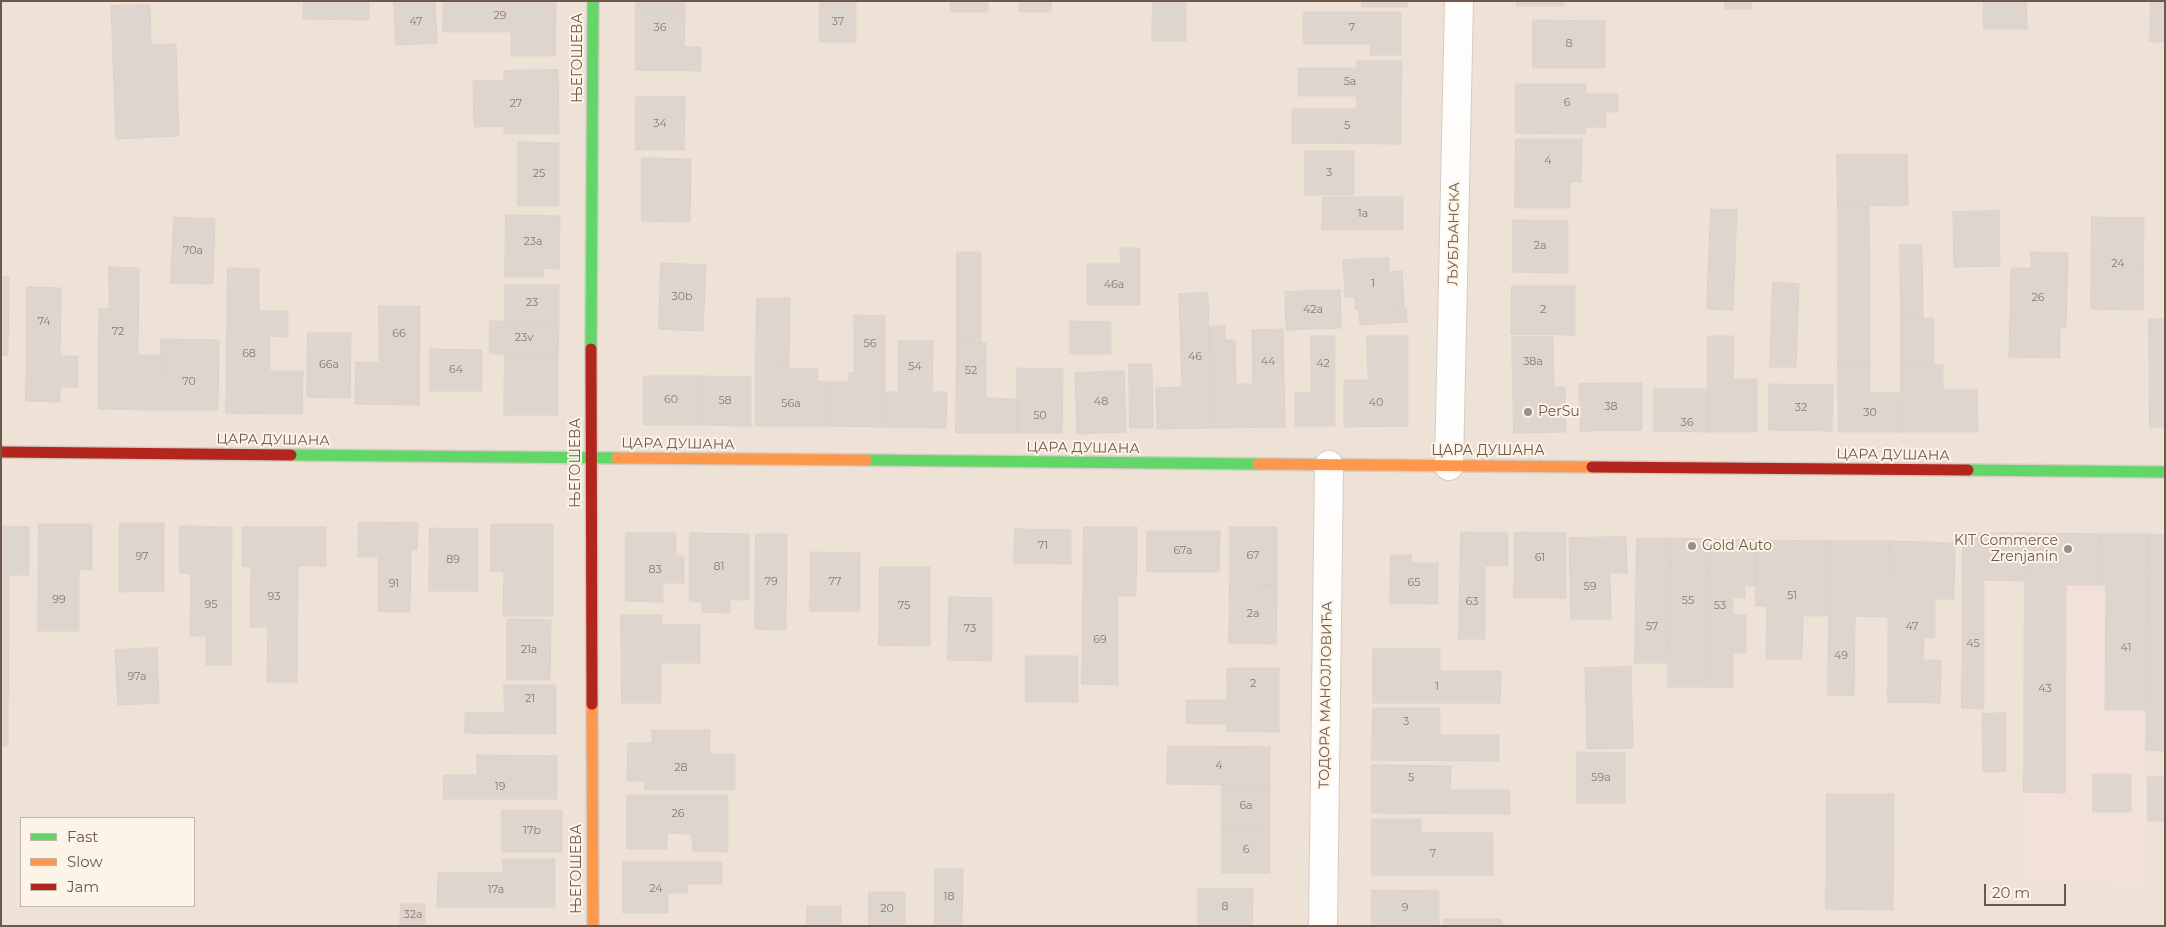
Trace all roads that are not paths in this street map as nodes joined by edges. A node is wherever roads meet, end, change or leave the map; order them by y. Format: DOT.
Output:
graph roads {
  1 [pos="593,1"];
  2 [pos="1459,1"];
  3 [pos="1,452"];
  4 [pos="591,458"];
  5 [pos="1329,465"];
  6 [pos="1449,466"];
  7 [pos="2165,472"];
  8 [pos="593,926"];
  9 [pos="1323,926"];
  1 -- 4 [label="street, ЊЕГОШЕВА"];
  2 -- 6 [label="street, ЉУБЉАНСКА"];
  3 -- 4 [label="street, ЦАРА ДУШАНА"];
  4 -- 5 [label="street, ЦАРА ДУШАНА"];
  4 -- 8 [label="street, ЊЕГОШЕВА"];
  5 -- 6 [label="street, ЦАРА ДУШАНА"];
  5 -- 9 [label="street, ТОДОРА МАНОЈЛОВИЋА"];
  6 -- 7 [label="street, ЦАРА ДУШАНА"];
}
